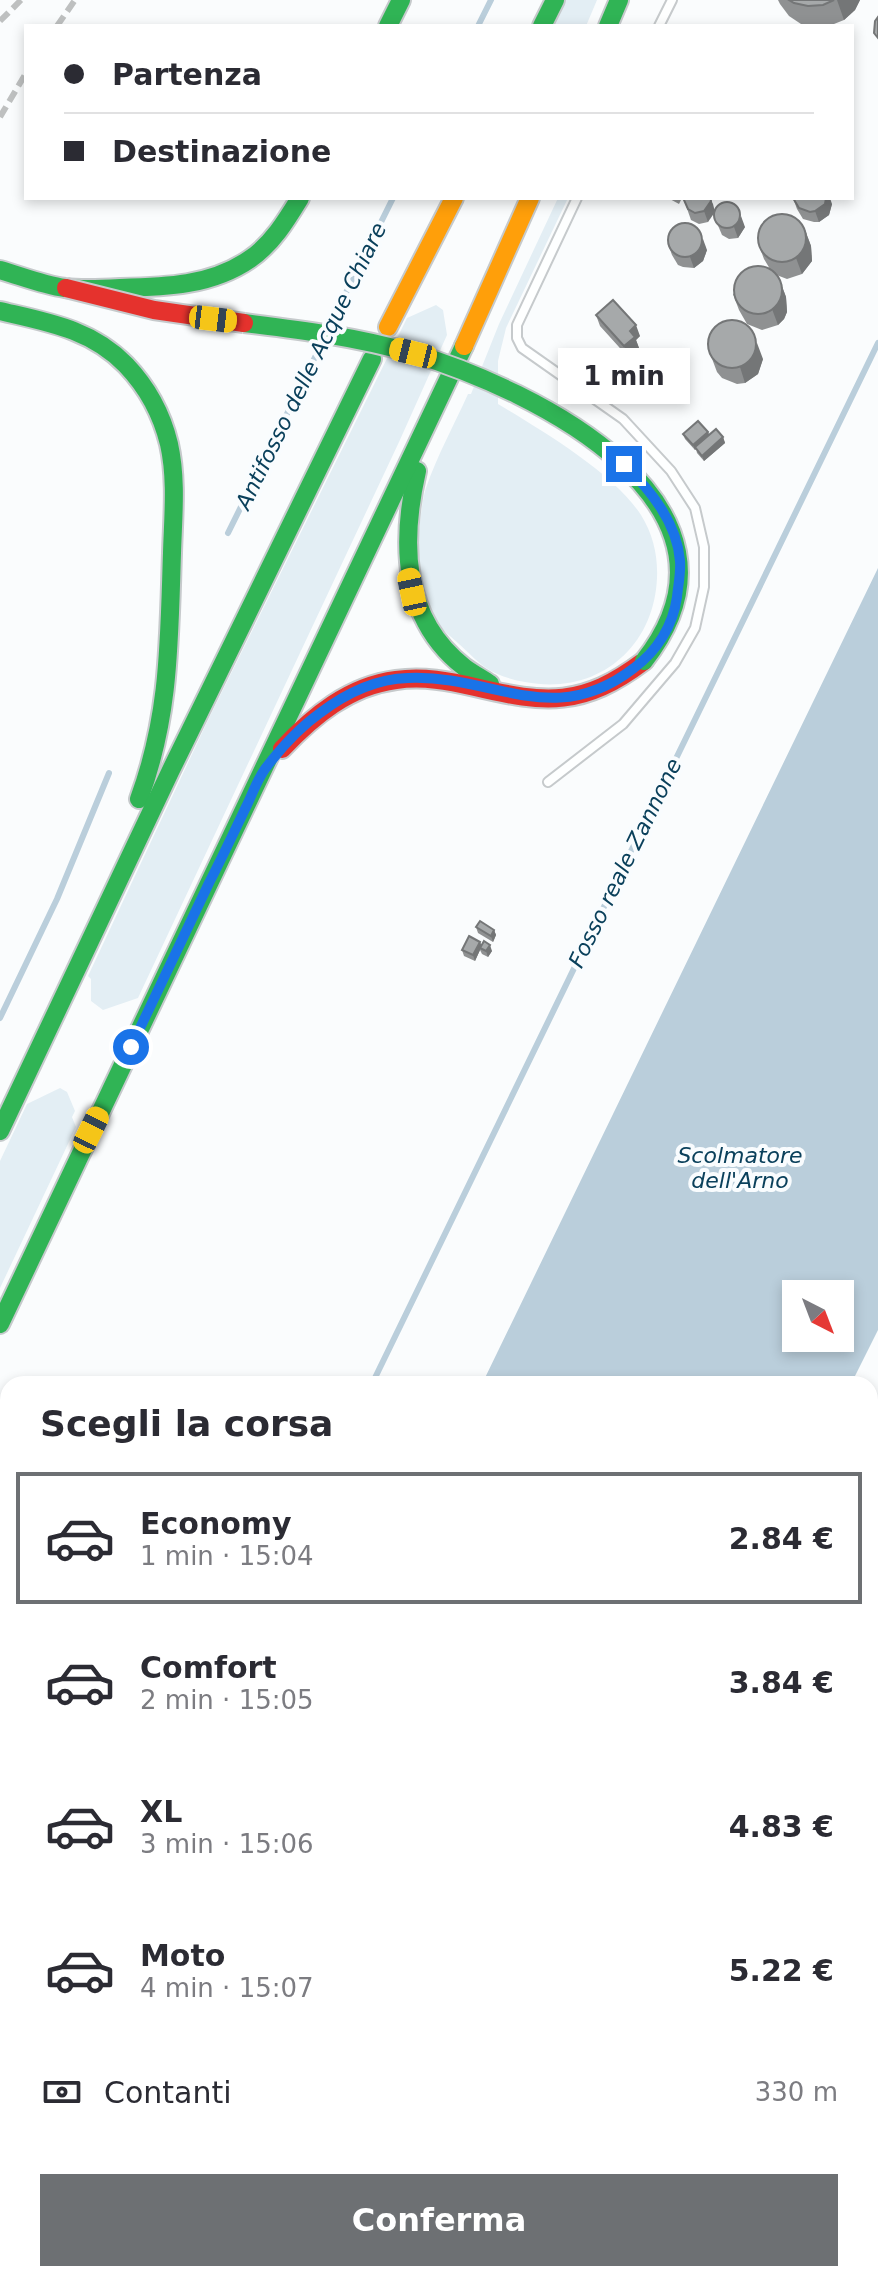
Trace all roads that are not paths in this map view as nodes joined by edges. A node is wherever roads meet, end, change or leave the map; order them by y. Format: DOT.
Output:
graph roads {
  1 [pos="401,0"];
  2 [pos="555,0"];
  3 [pos="619,0"];
  4 [pos="672,0"];
  5 [pos="389,24"];
  6 [pos="543,24"];
  7 [pos="609,24"];
  8 [pos="660,24"];
  9 [pos="299,200"];
  10 [pos="453,200"];
  11 [pos="529,200"];
  12 [pos="576,200"];
  13 [pos="0,270"];
  14 [pos="66,288"];
  15 [pos="0,311"];
  16 [pos="388,327"];
  17 [pos="372,359"];
  18 [pos="435,410"];
  19 [pos="509,694"];
  20 [pos="263,771"];
  21 [pos="548,782"];
  22 [pos="63,996"];
  23 [pos="0,1131"];
  24 [pos="0,1324"];
  1 -- 5 [label="highway"];
  2 -- 6 [label="highway"];
  3 -- 7 [label="highway"];
  4 -- 8 [label="lane"];
  9 -- 14 [label="highway, bridge"];
  10 -- 16 [label="highway"];
  11 -- 18 [label="highway"];
  12 -- 21 [label="lane"];
  13 -- 14 [label="highway"];
  14 -- 19 [label="highway, bridge"];
  15 -- 22 [label="highway"];
  17 -- 22 [label="highway"];
  18 -- 19 [label="highway"];
  18 -- 20 [label="highway"];
  19 -- 20 [label="highway"];
  20 -- 24 [label="highway"];
  22 -- 23 [label="highway"];
}
